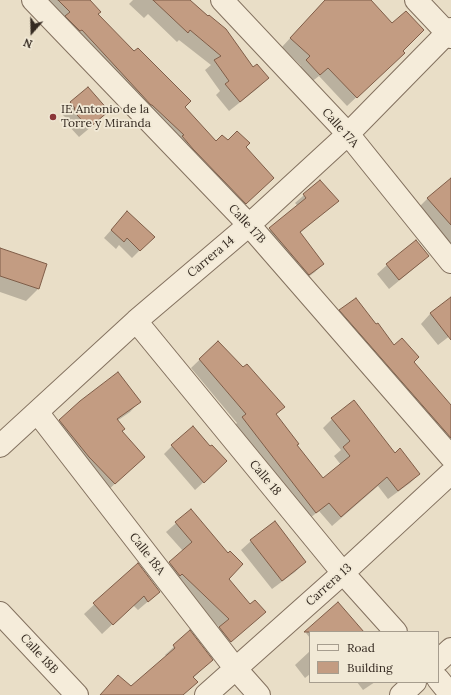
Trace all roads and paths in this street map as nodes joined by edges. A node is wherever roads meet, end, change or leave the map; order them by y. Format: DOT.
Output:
graph roads {
  1 [pos="33,0"];
  2 [pos="222,0"];
  3 [pos="416,0"];
  4 [pos="450,33"];
  5 [pos="348,134"];
  6 [pos="249,226"];
  7 [pos="451,262"];
  8 [pos="136,321"];
  9 [pos="37,412"];
  10 [pos="0,446"];
  11 [pos="451,457"];
  12 [pos="451,473"];
  13 [pos="343,573"];
  14 [pos="0,612"];
  15 [pos="395,631"];
  16 [pos="451,649"];
  17 [pos="439,660"];
  18 [pos="235,668"];
  19 [pos="439,680"];
  20 [pos="414,683"];
  21 [pos="77,695"];
  22 [pos="206,695"];
  23 [pos="259,695"];
  24 [pos="401,695"];
  25 [pos="451,695"];
  1 -- 6 [label="street, Calle 17B"];
  2 -- 5 [label="street, Calle 17A"];
  3 -- 4 [label="street"];
  4 -- 5 [label="street, Carrera 14"];
  5 -- 6 [label="street, Carrera 14"];
  5 -- 7 [label="street, Calle 17A"];
  6 -- 8 [label="street, Carrera 14"];
  6 -- 11 [label="street, Calle 17B"];
  8 -- 9 [label="street, Carrera 14"];
  8 -- 13 [label="street, Calle 18"];
  9 -- 10 [label="street, Carrera 14"];
  9 -- 18 [label="street, Calle 18A"];
  12 -- 13 [label="street, Carrera 13"];
  13 -- 15 [label="street, Calle 18"];
  13 -- 18 [label="street, Carrera 13"];
  14 -- 21 [label="street, Calle 18B"];
  16 -- 17 [label="street"];
  18 -- 22 [label="street, Carrera 13"];
  18 -- 23 [label="street, Calle 18A"];
  19 -- 25 [label="street"];
  20 -- 24 [label="street"];
}
